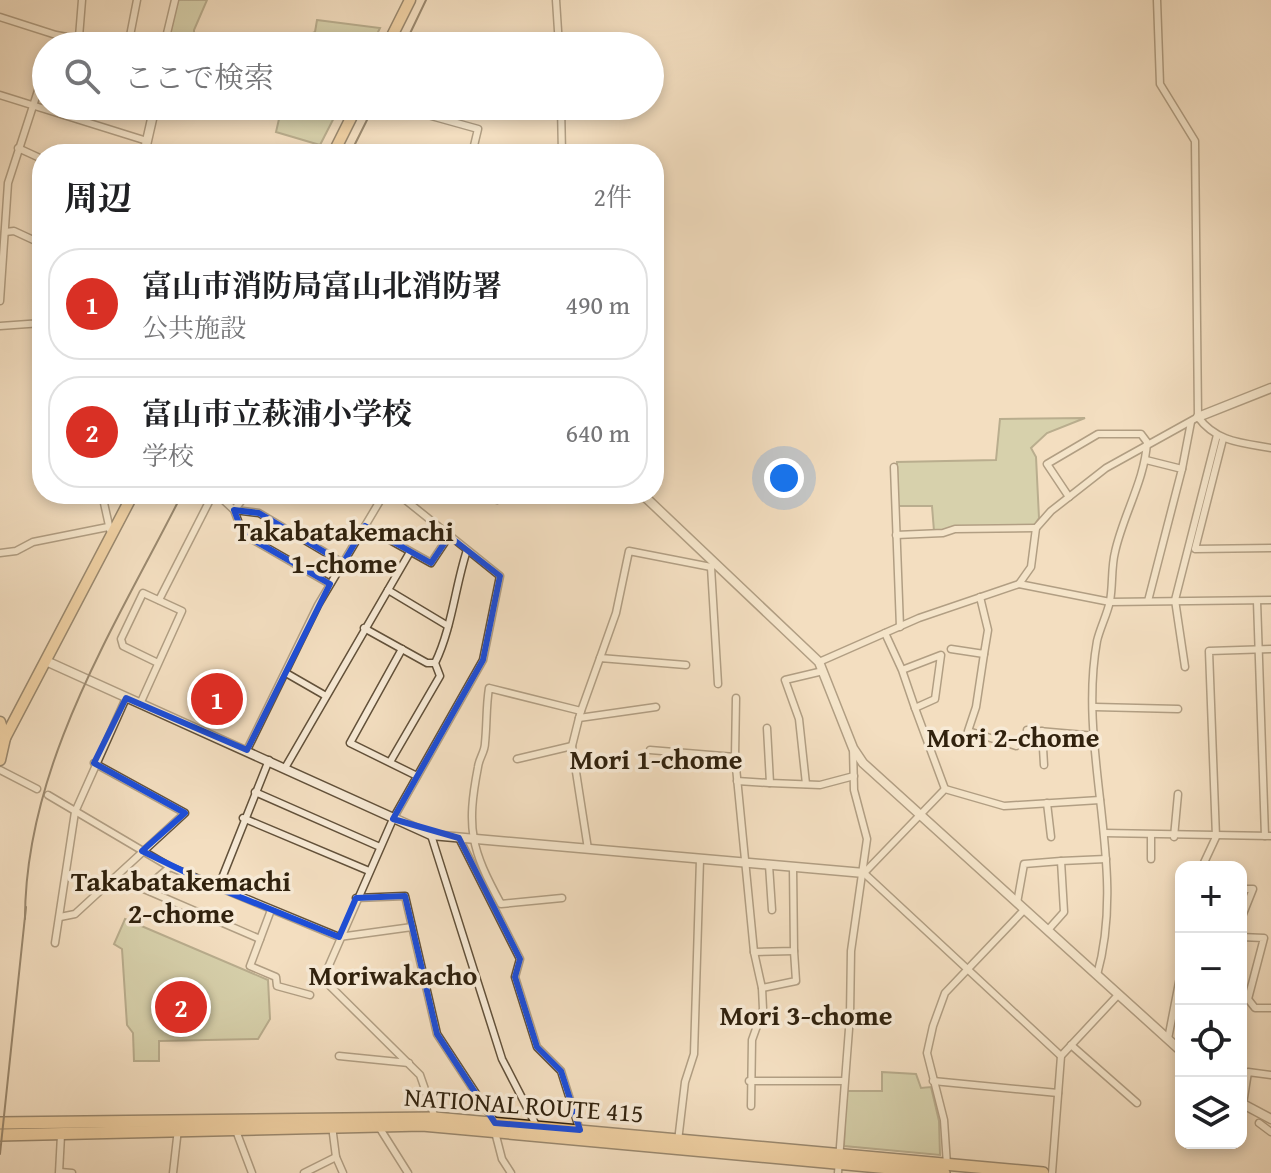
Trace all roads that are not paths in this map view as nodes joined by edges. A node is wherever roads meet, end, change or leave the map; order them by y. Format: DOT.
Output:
graph roads {
  1 [pos="82,0"];
  2 [pos="137,0"];
  3 [pos="175,0"];
  4 [pos="410,0"];
  5 [pos="556,0"];
  6 [pos="1157,0"];
  7 [pos="0,17"];
  8 [pos="47,32"];
  9 [pos="79,32"];
  10 [pos="132,32"];
  11 [pos="167,32"];
  12 [pos="394,32"];
  13 [pos="558,32"];
  14 [pos="0,95"];
  15 [pos="32,105"];
  16 [pos="32,108"];
  17 [pos="81,120"];
  18 [pos="152,120"];
  19 [pos="350,120"];
  20 [pos="446,120"];
  21 [pos="561,120"];
  22 [pos="147,141"];
  23 [pos="146,144"];
  24 [pos="338,144"];
  25 [pos="474,144"];
  26 [pos="562,144"];
  27 [pos="18,148"];
  28 [pos="32,154"];
  29 [pos="2,212"];
  30 [pos="5,232"];
  31 [pos="32,239"];
  32 [pos="0,301"];
  33 [pos="32,324"];
  34 [pos="0,326"];
  35 [pos="1271,388"];
  36 [pos="1195,419"];
  37 [pos="1220,437"];
  38 [pos="1147,442"];
  39 [pos="1271,448"];
  40 [pos="1146,460"];
  41 [pos="894,467"];
  42 [pos="1182,469"];
  43 [pos="1069,497"];
  44 [pos="104,504"];
  45 [pos="127,504"];
  46 [pos="210,504"];
  47 [pos="227,504"];
  48 [pos="239,504"];
  49 [pos="378,504"];
  50 [pos="410,504"];
  51 [pos="652,504"];
  52 [pos="234,510"];
  53 [pos="365,526"];
  54 [pos="1036,528"];
  55 [pos="110,530"];
  56 [pos="896,535"];
  57 [pos="449,536"];
  58 [pos="1271,548"];
  59 [pos="467,550"];
  60 [pos="410,552"];
  61 [pos="0,553"];
  62 [pos="343,563"];
  63 [pos="713,565"];
  64 [pos="330,584"];
  65 [pos="1019,584"];
  66 [pos="388,590"];
  67 [pos="980,597"];
  68 [pos="159,600"];
  69 [pos="1175,600"];
  70 [pos="1271,600"];
  71 [pos="1148,601"];
  72 [pos="1257,601"];
  73 [pos="1110,602"];
  74 [pos="448,626"];
  75 [pos="900,627"];
  76 [pos="364,628"];
  77 [pos="885,633"];
  78 [pos="402,649"];
  79 [pos="951,649"];
  80 [pos="1259,649"];
  81 [pos="1271,649"];
  82 [pos="984,654"];
  83 [pos="600,658"];
  84 [pos="46,661"];
  85 [pos="158,663"];
  86 [pos="435,663"];
  87 [pos="686,665"];
  88 [pos="821,666"];
  89 [pos="1185,667"];
  90 [pos="902,670"];
  91 [pos="286,673"];
  92 [pos="718,684"];
  93 [pos="326,696"];
  94 [pos="126,698"];
  95 [pos="736,698"];
  96 [pos="140,704"];
  97 [pos="656,707"];
  98 [pos="1095,707"];
  99 [pos="915,708"];
  100 [pos="1178,709"];
  101 [pos="580,714"];
  102 [pos="0,722"];
  103 [pos="767,728"];
  104 [pos="1027,730"];
  105 [pos="1042,731"];
  106 [pos="1096,736"];
  107 [pos="5,738"];
  108 [pos="572,746"];
  109 [pos="1016,746"];
  110 [pos="853,748"];
  111 [pos="247,750"];
  112 [pos="650,750"];
  113 [pos="735,757"];
  114 [pos="517,759"];
  115 [pos="0,760"];
  116 [pos="269,760"];
  117 [pos="390,762"];
  118 [pos="94,763"];
  119 [pos="1044,765"];
  120 [pos="285,768"];
  121 [pos="0,770"];
  122 [pos="417,776"];
  123 [pos="854,776"];
  124 [pos="737,781"];
  125 [pos="770,783"];
  126 [pos="806,784"];
  127 [pos="37,789"];
  128 [pos="945,789"];
  129 [pos="255,792"];
  130 [pos="1178,794"];
  131 [pos="48,795"];
  132 [pos="1100,800"];
  133 [pos="1047,803"];
  134 [pos="75,812"];
  135 [pos="920,814"];
  136 [pos="243,818"];
  137 [pos="393,819"];
  138 [pos="1104,833"];
  139 [pos="431,835"];
  140 [pos="1151,835"];
  141 [pos="1268,836"];
  142 [pos="1051,837"];
  143 [pos="1174,837"];
  144 [pos="1216,837"];
  145 [pos="459,838"];
  146 [pos="471,839"];
  147 [pos="380,847"];
  148 [pos="588,849"];
  149 [pos="142,851"];
  150 [pos="700,859"];
  151 [pos="1106,859"];
  152 [pos="1151,859"];
  153 [pos="1061,861"];
  154 [pos="1205,861"];
  155 [pos="745,863"];
  156 [pos="769,865"];
  157 [pos="170,867"];
  158 [pos="793,867"];
  159 [pos="369,871"];
  160 [pos="864,873"];
  161 [pos="218,888"];
  162 [pos="1247,889"];
  163 [pos="356,898"];
  164 [pos="562,898"];
  165 [pos="1247,904"];
  166 [pos="1021,906"];
  167 [pos="271,910"];
  168 [pos="772,910"];
  169 [pos="60,917"];
  170 [pos="412,927"];
  171 [pos="1048,930"];
  172 [pos="339,937"];
  173 [pos="1247,937"];
  174 [pos="1268,938"];
  175 [pos="260,939"];
  176 [pos="55,943"];
  177 [pos="794,951"];
  178 [pos="754,952"];
  179 [pos="967,968"];
  180 [pos="423,972"];
  181 [pos="1097,975"];
  182 [pos="390,981"];
  183 [pos="762,988"];
  184 [pos="310,995"];
  185 [pos="1118,995"];
  186 [pos="1271,1008"];
  187 [pos="1175,1017"];
  188 [pos="1168,1039"];
  189 [pos="1071,1045"];
  190 [pos="1175,1045"];
  191 [pos="339,1056"];
  192 [pos="1061,1056"];
  193 [pos="409,1063"];
  194 [pos="1271,1075"];
  195 [pos="1247,1077"];
  196 [pos="749,1081"];
  197 [pos="844,1081"];
  198 [pos="933,1081"];
  199 [pos="1058,1093"];
  200 [pos="1137,1103"];
  201 [pos="751,1106"];
  202 [pos="1247,1107"];
  203 [pos="1271,1119"];
  204 [pos="376,1122"];
  205 [pos="435,1122"];
  206 [pos="0,1123"];
  207 [pos="332,1123"];
  208 [pos="1259,1123"];
  209 [pos="234,1125"];
  210 [pos="178,1126"];
  211 [pos="495,1126"];
  212 [pos="61,1128"];
  213 [pos="537,1130"];
  214 [pos="1271,1132"];
  215 [pos="581,1134"];
  216 [pos="0,1135"];
  217 [pos="678,1143"];
  218 [pos="336,1157"];
  219 [pos="839,1163"];
  220 [pos="946,1170"];
  221 [pos="60,1172"];
  222 [pos="72,1173"];
  223 [pos="173,1173"];
  224 [pos="252,1173"];
  225 [pos="304,1173"];
  226 [pos="343,1173"];
  227 [pos="408,1173"];
  228 [pos="511,1173"];
  229 [pos="1043,1173"];
  230 [pos="1052,1173"];
  1 -- 9 [label="street"];
  2 -- 10 [label="street"];
  3 -- 11 [label="street"];
  4 -- 12 [label="main road"];
  5 -- 13 [label="street"];
  6 -- 36 [label="street"];
  7 -- 8 [label="street"];
  14 -- 15 [label="street"];
  16 -- 27 [label="street"];
  17 -- 22 [label="street"];
  18 -- 22 [label="street"];
  19 -- 24 [label="main road"];
  20 -- 25 [label="street"];
  21 -- 26 [label="street"];
  22 -- 23 [label="street"];
  27 -- 28 [label="street"];
  27 -- 29 [label="street"];
  29 -- 30 [label="street"];
  30 -- 31 [label="street"];
  30 -- 32 [label="street"];
  33 -- 34 [label="street"];
  35 -- 36 [label="street"];
  36 -- 37 [label="street"];
  36 -- 38 [label="street"];
  36 -- 42 [label="street"];
  37 -- 39 [label="street"];
  37 -- 58 [label="street"];
  37 -- 69 [label="street"];
  38 -- 40 [label="street"];
  38 -- 43 [label="street"];
  38 -- 43 [label="street"];
  40 -- 42 [label="street"];
  40 -- 73 [label="street"];
  41 -- 56 [label="street"];
  42 -- 71 [label="street"];
  43 -- 54 [label="street"];
  44 -- 55 [label="street"];
  45 -- 55 [label="main road"];
  46 -- 68 [label="street"];
  47 -- 52 [label="street"];
  48 -- 52 [label="street"];
  49 -- 53 [label="street"];
  50 -- 57 [label="street"];
  51 -- 63 [label="street"];
  52 -- 62 [label="street"];
  52 -- 64 [label="street"];
  53 -- 60 [label="street"];
  53 -- 62 [label="street"];
  54 -- 56 [label="street"];
  54 -- 65 [label="street"];
  55 -- 61 [label="street"];
  55 -- 84 [label="main road"];
  56 -- 75 [label="street"];
  57 -- 59 [label="street"];
  57 -- 60 [label="street"];
  59 -- 74 [label="street"];
  59 -- 122 [label="street"];
  60 -- 66 [label="street"];
  62 -- 64 [label="street"];
  63 -- 83 [label="street"];
  63 -- 88 [label="street"];
  63 -- 92 [label="street"];
  64 -- 91 [label="street"];
  65 -- 67 [label="street"];
  65 -- 73 [label="street"];
  66 -- 74 [label="street"];
  66 -- 76 [label="street"];
  67 -- 75 [label="street"];
  67 -- 82 [label="street"];
  68 -- 85 [label="street"];
  68 -- 85 [label="street"];
  69 -- 71 [label="street"];
  69 -- 72 [label="street"];
  69 -- 89 [label="street"];
  70 -- 72 [label="street"];
  71 -- 73 [label="street"];
  72 -- 80 [label="street"];
  73 -- 98 [label="street"];
  74 -- 86 [label="street"];
  75 -- 77 [label="street"];
  76 -- 78 [label="street"];
  76 -- 93 [label="street"];
  77 -- 88 [label="street"];
  77 -- 90 [label="street"];
  78 -- 86 [label="street"];
  78 -- 117 [label="street"];
  79 -- 82 [label="street"];
  80 -- 81 [label="street"];
  80 -- 141 [label="street"];
  80 -- 144 [label="street"];
  82 -- 109 [label="street"];
  83 -- 87 [label="street"];
  83 -- 101 [label="street"];
  84 -- 94 [label="street"];
  84 -- 107 [label="main road"];
  85 -- 96 [label="street"];
  86 -- 117 [label="street"];
  88 -- 110 [label="street"];
  88 -- 126 [label="street"];
  90 -- 99 [label="street"];
  90 -- 99 [label="street"];
  91 -- 93 [label="street"];
  91 -- 111 [label="street"];
  93 -- 120 [label="street"];
  94 -- 96 [label="street"];
  94 -- 118 [label="street"];
  95 -- 113 [label="street"];
  96 -- 111 [label="street"];
  97 -- 101 [label="street"];
  98 -- 100 [label="street"];
  98 -- 106 [label="street"];
  99 -- 128 [label="street"];
  101 -- 108 [label="street"];
  101 -- 146 [label="street"];
  102 -- 107 [label="main road"];
  103 -- 125 [label="street"];
  104 -- 105 [label="street"];
  105 -- 106 [label="street"];
  105 -- 119 [label="street"];
  106 -- 132 [label="street"];
  107 -- 115 [label="main road"];
  108 -- 114 [label="street"];
  108 -- 148 [label="street"];
  110 -- 123 [label="street"];
  110 -- 135 [label="street"];
  111 -- 116 [label="street"];
  112 -- 113 [label="street"];
  113 -- 124 [label="street"];
  116 -- 120 [label="street"];
  116 -- 129 [label="street"];
  117 -- 122 [label="street"];
  118 -- 134 [label="street"];
  118 -- 149 [label="street"];
  120 -- 137 [label="street"];
  121 -- 127 [label="street"];
  122 -- 137 [label="street"];
  123 -- 126 [label="street"];
  123 -- 160 [label="street"];
  124 -- 125 [label="street"];
  124 -- 155 [label="street"];
  125 -- 126 [label="street"];
  128 -- 133 [label="street"];
  128 -- 135 [label="street"];
  129 -- 136 [label="street"];
  129 -- 147 [label="street"];
  130 -- 143 [label="street"];
  131 -- 134 [label="street"];
  132 -- 133 [label="street"];
  132 -- 138 [label="street"];
  133 -- 142 [label="street"];
  134 -- 149 [label="street"];
  134 -- 169 [label="street"];
  135 -- 160 [label="street"];
  135 -- 166 [label="street"];
  136 -- 159 [label="street"];
  136 -- 161 [label="street"];
  137 -- 139 [label="street"];
  137 -- 147 [label="street"];
  138 -- 140 [label="street"];
  138 -- 151 [label="street"];
  139 -- 145 [label="street"];
  139 -- 213 [label="street"];
  140 -- 143 [label="street"];
  140 -- 152 [label="street"];
  141 -- 144 [label="street"];
  143 -- 144 [label="street"];
  144 -- 154 [label="street"];
  145 -- 146 [label="street"];
  145 -- 215 [label="street"];
  146 -- 148 [label="street"];
  146 -- 164 [label="street"];
  147 -- 159 [label="street"];
  148 -- 150 [label="street"];
  149 -- 157 [label="street"];
  149 -- 169 [label="street"];
  150 -- 155 [label="street"];
  150 -- 217 [label="street"];
  151 -- 153 [label="street"];
  151 -- 181 [label="street"];
  153 -- 166 [label="street"];
  153 -- 171 [label="street"];
  155 -- 156 [label="street"];
  155 -- 178 [label="street"];
  156 -- 158 [label="street"];
  156 -- 168 [label="street"];
  157 -- 161 [label="street"];
  157 -- 175 [label="street"];
  158 -- 160 [label="street"];
  158 -- 177 [label="street"];
  159 -- 163 [label="street"];
  160 -- 179 [label="street"];
  160 -- 197 [label="street"];
  161 -- 167 [label="street"];
  162 -- 165 [label="street"];
  163 -- 170 [label="street"];
  163 -- 172 [label="street"];
  166 -- 171 [label="street"];
  166 -- 179 [label="street"];
  167 -- 172 [label="street"];
  167 -- 175 [label="street"];
  169 -- 176 [label="street"];
  170 -- 172 [label="street"];
  170 -- 180 [label="street"];
  171 -- 181 [label="street"];
  172 -- 193 [label="street"];
  173 -- 174 [label="street"];
  174 -- 186 [label="street"];
  175 -- 184 [label="street"];
  177 -- 178 [label="street"];
  177 -- 183 [label="street"];
  178 -- 183 [label="street"];
  179 -- 192 [label="street"];
  179 -- 198 [label="street"];
  180 -- 182 [label="street"];
  180 -- 211 [label="street"];
  181 -- 185 [label="street"];
  183 -- 196 [label="street"];
  185 -- 188 [label="street"];
  185 -- 189 [label="street"];
  187 -- 188 [label="street"];
  188 -- 190 [label="street"];
  189 -- 192 [label="street"];
  189 -- 200 [label="street"];
  191 -- 193 [label="street"];
  192 -- 199 [label="street"];
  193 -- 205 [label="street"];
  194 -- 195 [label="street"];
  196 -- 197 [label="street"];
  196 -- 201 [label="street"];
  197 -- 219 [label="street"];
  198 -- 199 [label="street"];
  198 -- 220 [label="street"];
  199 -- 230 [label="street"];
  202 -- 203 [label="street"];
  204 -- 205 [label="highway, NATIONAL ROUTE 415"];
  204 -- 207 [label="highway, NATIONAL ROUTE 415"];
  204 -- 227 [label="street"];
  205 -- 211 [label="highway, NATIONAL ROUTE 415"];
  206 -- 212 [label="highway, NATIONAL ROUTE 415"];
  207 -- 209 [label="highway, NATIONAL ROUTE 415"];
  207 -- 218 [label="street"];
  208 -- 214 [label="street"];
  209 -- 210 [label="highway, NATIONAL ROUTE 415"];
  209 -- 224 [label="street"];
  210 -- 212 [label="highway, NATIONAL ROUTE 415"];
  210 -- 223 [label="street"];
  211 -- 213 [label="highway, NATIONAL ROUTE 415"];
  211 -- 228 [label="street"];
  212 -- 216 [label="highway, NATIONAL ROUTE 415"];
  212 -- 221 [label="street"];
  213 -- 215 [label="highway, NATIONAL ROUTE 415"];
  215 -- 217 [label="highway, NATIONAL ROUTE 415"];
  217 -- 219 [label="highway, NATIONAL ROUTE 415"];
  218 -- 225 [label="street"];
  218 -- 226 [label="street"];
  219 -- 220 [label="highway, NATIONAL ROUTE 415"];
  220 -- 229 [label="highway, NATIONAL ROUTE 415"];
  221 -- 222 [label="street"];
}
